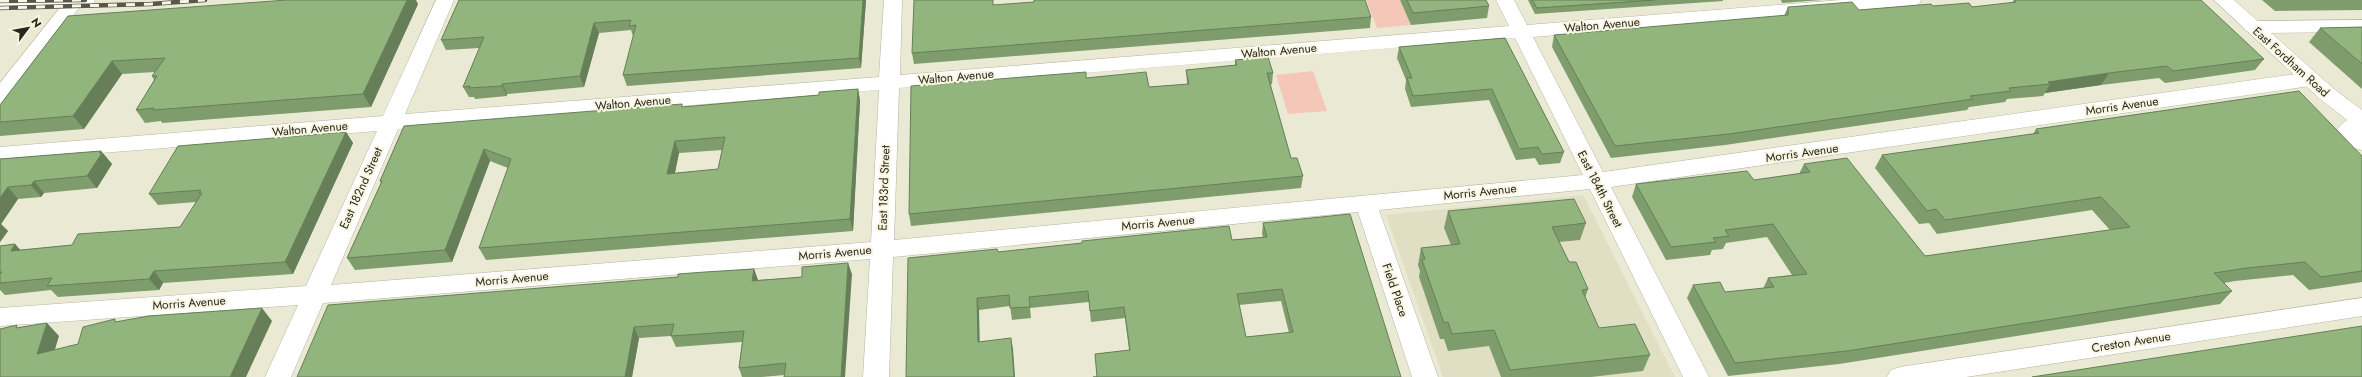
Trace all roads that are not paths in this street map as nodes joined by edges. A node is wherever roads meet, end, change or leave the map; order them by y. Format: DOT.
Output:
graph roads {
  1 [pos="76,0"];
  2 [pos="86,0"];
  3 [pos="445,0"];
  4 [pos="893,0"];
  5 [pos="1505,0"];
  6 [pos="1912,0"];
  7 [pos="2223,0"];
  8 [pos="0,1"];
  9 [pos="2362,26"];
  10 [pos="2253,27"];
  11 [pos="1521,31"];
  12 [pos="2310,79"];
  13 [pos="888,83"];
  14 [pos="0,97"];
  15 [pos="2362,121"];
  16 [pos="390,123"];
  17 [pos="2362,144"];
  18 [pos="0,154"];
  19 [pos="1596,181"];
  20 [pos="1366,203"];
  21 [pos="881,250"];
  22 [pos="314,295"];
  23 [pos="2362,307"];
  24 [pos="0,317"];
  25 [pos="278,377"];
  26 [pos="876,377"];
  27 [pos="1425,377"];
  28 [pos="1696,377"];
  29 [pos="1900,377"];
  1 -- 2 [label="street"];
  1 -- 8 [label="street"];
  1 -- 14 [label="street"];
  3 -- 16 [label="street, East 182nd Street"];
  4 -- 13 [label="street, East 183rd Street"];
  5 -- 11 [label="street, East 184th Street"];
  6 -- 11 [label="street, Walton Avenue"];
  7 -- 10 [label="street, East Fordham Road"];
  9 -- 10 [label="street"];
  10 -- 12 [label="street, East Fordham Road"];
  11 -- 13 [label="street, Walton Avenue"];
  11 -- 19 [label="street, East 184th Street"];
  12 -- 15 [label="street, East Fordham Road"];
  12 -- 19 [label="street, Morris Avenue"];
  13 -- 16 [label="street, Walton Avenue"];
  13 -- 21 [label="street, East 183rd Street"];
  15 -- 17 [label="street"];
  16 -- 18 [label="street, Walton Avenue"];
  16 -- 22 [label="street, East 182nd Street"];
  19 -- 20 [label="street, Morris Avenue"];
  19 -- 28 [label="street, East 184th Street"];
  20 -- 21 [label="street, Morris Avenue"];
  20 -- 27 [label="street, Field Place"];
  21 -- 22 [label="street, Morris Avenue"];
  21 -- 26 [label="street, East 183rd Street"];
  22 -- 24 [label="street, Morris Avenue"];
  22 -- 25 [label="street, East 182nd Street"];
  23 -- 29 [label="street, Creston Avenue"];
}
